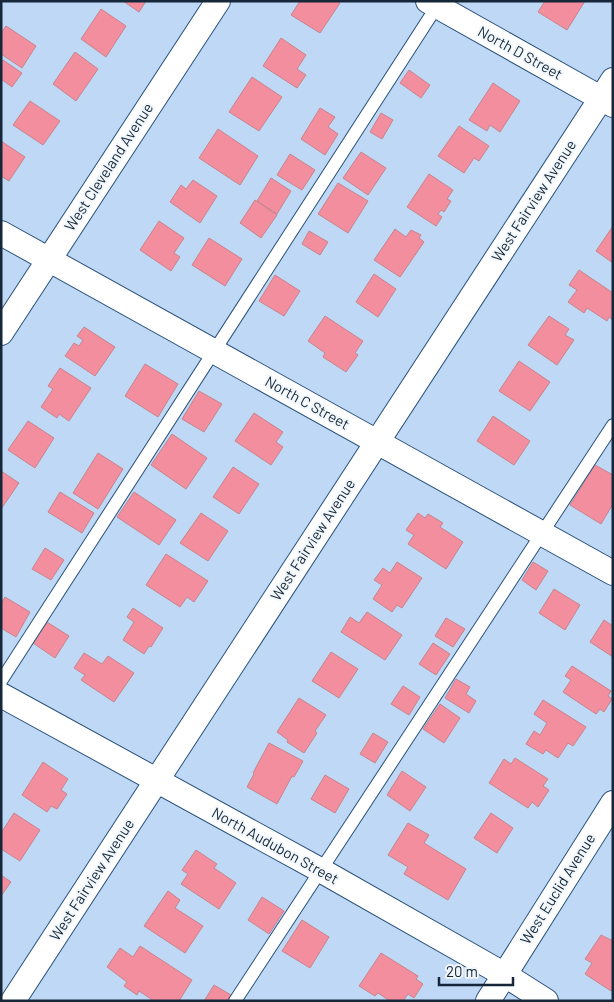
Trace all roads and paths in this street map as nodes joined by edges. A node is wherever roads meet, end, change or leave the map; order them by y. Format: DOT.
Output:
graph roads {
  1 [pos="218,1"];
  2 [pos="435,3"];
  3 [pos="609,94"];
  4 [pos="1,233"];
  5 [pos="49,260"];
  6 [pos="1,333"];
  7 [pos="214,351"];
  8 [pos="613,425"];
  9 [pos="377,441"];
  10 [pos="542,533"];
  11 [pos="613,573"];
  12 [pos="1,681"];
  13 [pos="1,695"];
  14 [pos="156,781"];
  15 [pos="613,803"];
  16 [pos="322,871"];
  17 [pos="505,975"];
  18 [pos="13,1001"];
  19 [pos="235,1001"];
  20 [pos="488,1001"];
  21 [pos="546,1001"];
  1 -- 5 [label="street, West Cleveland Avenue"];
  2 -- 3 [label="street, North D Street"];
  2 -- 7 [label="lane"];
  3 -- 9 [label="street, West Fairview Avenue"];
  4 -- 5 [label="street, North C Street"];
  5 -- 6 [label="street, West Cleveland Avenue"];
  5 -- 7 [label="street, North C Street"];
  7 -- 9 [label="street, North C Street"];
  7 -- 12 [label="lane"];
  8 -- 10 [label="lane"];
  9 -- 10 [label="street, North C Street"];
  9 -- 14 [label="street, West Fairview Avenue"];
  10 -- 11 [label="street, North C Street"];
  10 -- 16 [label="lane"];
  13 -- 14 [label="street, North Audubon Street"];
  14 -- 16 [label="street, North Audubon Street"];
  14 -- 18 [label="street, West Fairview Avenue"];
  15 -- 17 [label="street, West Euclid Avenue"];
  16 -- 17 [label="street, North Audubon Street"];
  16 -- 19 [label="lane"];
  17 -- 20 [label="street, West Euclid Avenue"];
  17 -- 21 [label="street, North Audubon Street"];
}
